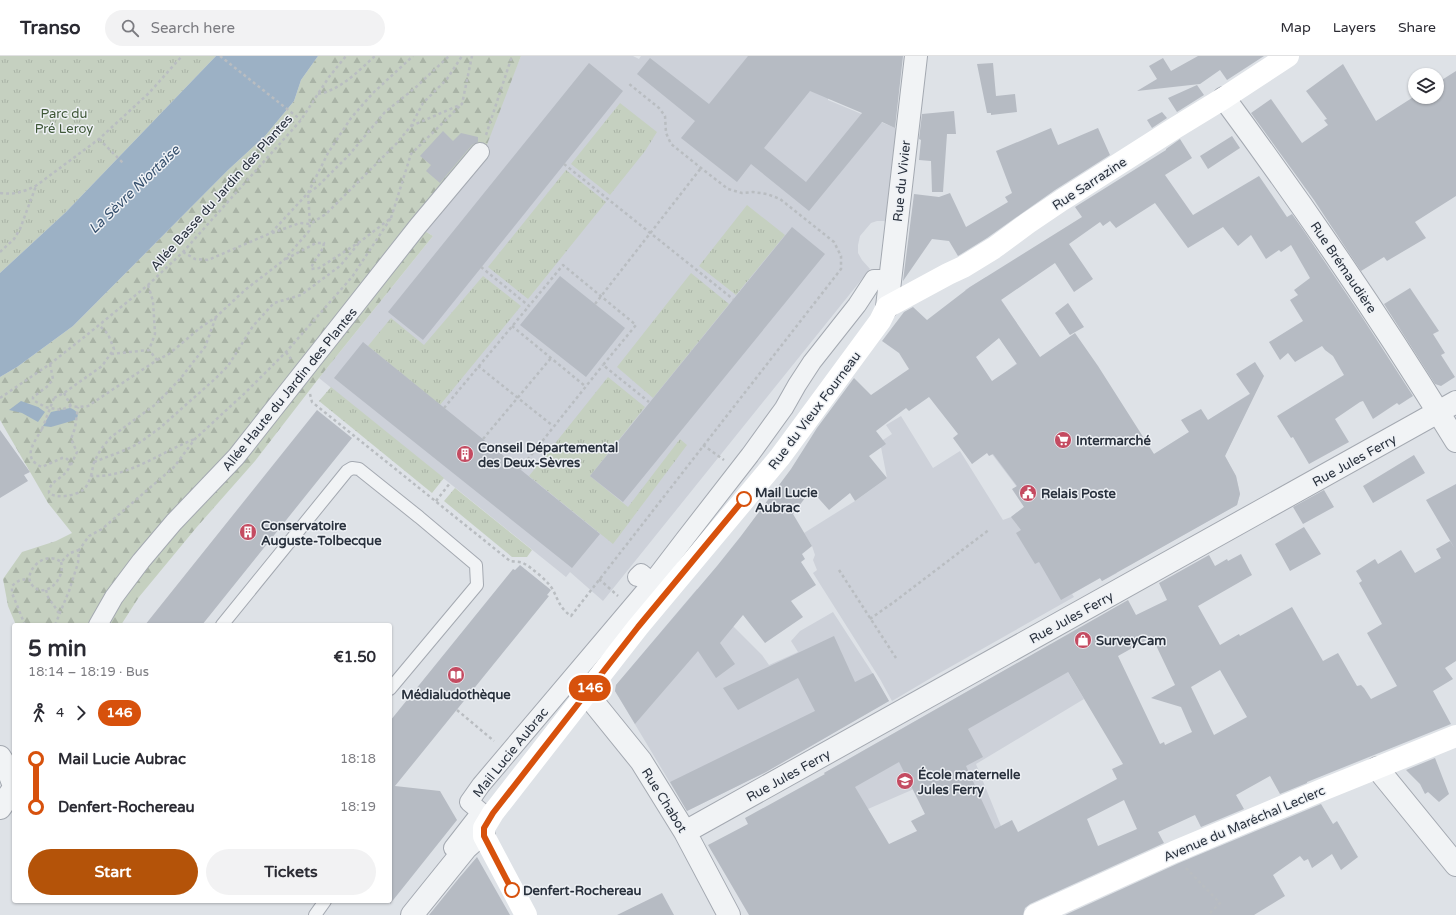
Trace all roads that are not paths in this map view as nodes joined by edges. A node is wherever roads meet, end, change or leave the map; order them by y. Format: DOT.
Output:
graph roads {
  1 [pos="916,56"];
  2 [pos="1288,56"];
  3 [pos="1224,98"];
  4 [pos="480,152"];
  5 [pos="890,279"];
  6 [pos="887,307"];
  7 [pos="1447,407"];
  8 [pos="1456,441"];
  9 [pos="99,623"];
  10 [pos="224,623"];
  11 [pos="593,685"];
  12 [pos="392,687"];
  13 [pos="1456,736"];
  14 [pos="0,757"];
  15 [pos="1377,768"];
  16 [pos="12,781"];
  17 [pos="12,790"];
  18 [pos="0,808"];
  19 [pos="685,832"];
  20 [pos="484,836"];
  21 [pos="453,848"];
  22 [pos="1456,865"];
  23 [pos="324,903"];
  24 [pos="315,915"];
  25 [pos="412,915"];
  26 [pos="526,915"];
  27 [pos="729,915"];
  28 [pos="1035,915"];
  1 -- 5 [label="street, Rue du Vivier"];
  2 -- 3 [label="main road, Rue Sarrazine"];
  3 -- 6 [label="main road, Rue Sarrazine"];
  3 -- 7 [label="street, Rue Brémaudière"];
  4 -- 9 [label="street, Allée Haute du Jardin des Plantes"];
  5 -- 6 [label="street, Rue du Vivier"];
  5 -- 21 [label="street, Mail Lucie Aubrac"];
  6 -- 11 [label="main road, Rue du Vieux Fourneau"];
  7 -- 8 [label="street, Rue Brémaudière"];
  7 -- 19 [label="street, Rue Jules Ferry"];
  10 -- 12 [label="lane"];
  11 -- 19 [label="street, Rue Chabot"];
  11 -- 20 [label="main road, Rue du Vieux Fourneau"];
  13 -- 15 [label="main road, Avenue du Maréchal Leclerc"];
  14 -- 16 [label="street"];
  15 -- 22 [label="street"];
  15 -- 28 [label="main road, Avenue du Maréchal Leclerc"];
  17 -- 18 [label="street"];
  19 -- 27 [label="street, Rue Chabot"];
  20 -- 25 [label="street"];
  20 -- 26 [label="main road"];
  23 -- 24 [label="lane"];
}
